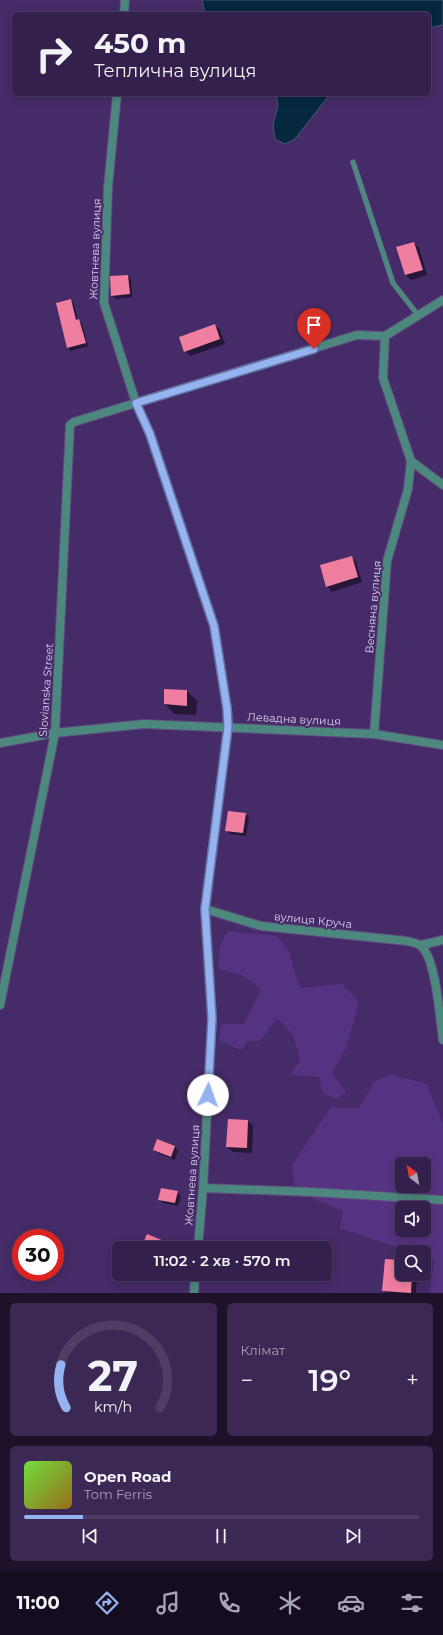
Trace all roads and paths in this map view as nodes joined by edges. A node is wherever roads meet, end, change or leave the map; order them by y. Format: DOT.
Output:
graph roads {
  1 [pos="124,0"];
  2 [pos="124,12"];
  3 [pos="117,96"];
  4 [pos="353,162"];
  5 [pos="443,300"];
  6 [pos="418,315"];
  7 [pos="385,336"];
  8 [pos="136,403"];
  9 [pos="411,461"];
  10 [pos="443,485"];
  11 [pos="228,727"];
  12 [pos="55,733"];
  13 [pos="374,734"];
  14 [pos="0,743"];
  15 [pos="443,745"];
  16 [pos="205,909"];
  17 [pos="443,940"];
  18 [pos="421,946"];
  19 [pos="0,1005"];
  20 [pos="443,1040"];
  21 [pos="203,1188"];
  22 [pos="443,1200"];
  23 [pos="199,1241"];
  24 [pos="195,1281"];
  25 [pos="194,1293"];
  1 -- 2 [label="street"];
  3 -- 8 [label="street, Жовтнева вулиця"];
  4 -- 6 [label="lane"];
  5 -- 6 [label="street"];
  6 -- 7 [label="street"];
  7 -- 8 [label="street"];
  7 -- 9 [label="street, Весняна вулиця"];
  8 -- 11 [label="street, Жовтнева вулиця"];
  8 -- 12 [label="street, Slovianska Street"];
  9 -- 10 [label="street"];
  9 -- 13 [label="street, Весняна вулиця"];
  11 -- 12 [label="street, Левадна вулиця"];
  11 -- 13 [label="street, Левадна вулиця"];
  11 -- 16 [label="street, Жовтнева вулиця"];
  12 -- 14 [label="street, Левадна вулиця"];
  12 -- 19 [label="street, Slovianska Street"];
  13 -- 15 [label="street, Левадна вулиця"];
  16 -- 18 [label="street, вулиця Круча"];
  16 -- 21 [label="street, Жовтнева вулиця"];
  17 -- 18 [label="street"];
  18 -- 20 [label="street"];
  21 -- 22 [label="street"];
  21 -- 23 [label="street, Жовтнева вулиця"];
  24 -- 25 [label="street"];
}
